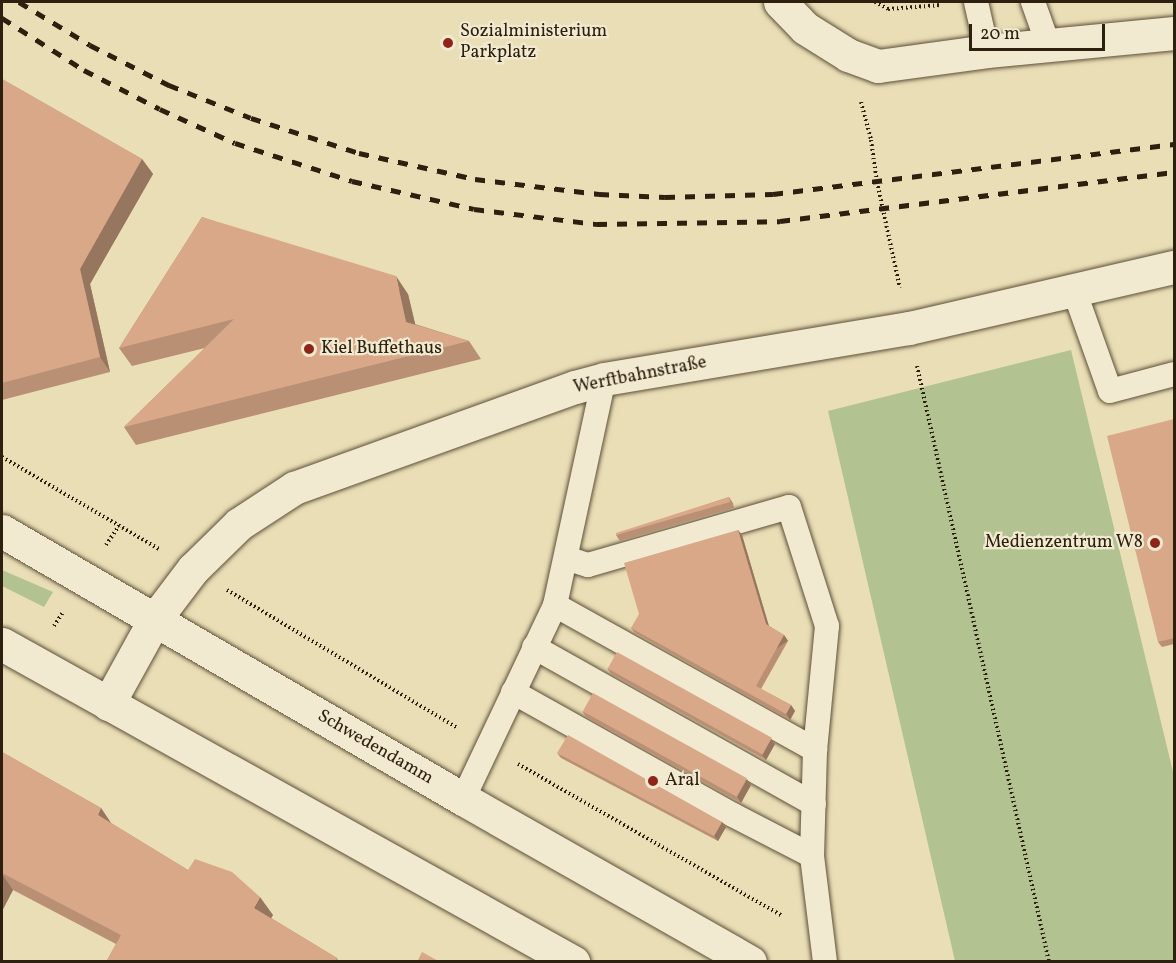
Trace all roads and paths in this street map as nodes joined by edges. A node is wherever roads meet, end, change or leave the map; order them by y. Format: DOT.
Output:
graph roads {
  1 [pos="780,2"];
  2 [pos="874,2"];
  3 [pos="976,2"];
  4 [pos="1034,2"];
  5 [pos="949,4"];
  6 [pos="1174,33"];
  7 [pos="1049,47"];
  8 [pos="987,51"];
  9 [pos="848,55"];
  10 [pos="1174,267"];
  11 [pos="1074,290"];
  12 [pos="909,328"];
  13 [pos="1174,374"];
  14 [pos="604,379"];
  15 [pos="2,457"];
  16 [pos="2,531"];
  17 [pos="566,558"];
  18 [pos="193,569"];
  19 [pos="555,605"];
  20 [pos="155,619"];
  21 [pos="2,644"];
  22 [pos="534,647"];
  23 [pos="513,692"];
  24 [pos="108,704"];
  25 [pos="487,746"];
  26 [pos="815,750"];
  27 [pos="463,799"];
  28 [pos="814,804"];
  29 [pos="812,856"];
  30 [pos="823,950"];
  31 [pos="573,962"];
  32 [pos="750,962"];
  33 [pos="1049,962"];
  1 -- 9 [label="street"];
  2 -- 5 [label="path"];
  3 -- 8 [label="lane"];
  4 -- 7 [label="lane"];
  6 -- 7 [label="street"];
  7 -- 8 [label="street"];
  8 -- 9 [label="street"];
  9 -- 12 [label="path"];
  10 -- 11 [label="street, Werftbahnstraße"];
  11 -- 12 [label="street, Werftbahnstraße"];
  11 -- 13 [label="lane"];
  12 -- 14 [label="street, Werftbahnstraße"];
  12 -- 33 [label="path"];
  14 -- 17 [label="lane"];
  14 -- 18 [label="street, Werftbahnstraße"];
  15 -- 18 [label="path"];
  16 -- 20 [label="street, Schwedendamm"];
  17 -- 19 [label="lane"];
  17 -- 26 [label="lane"];
  18 -- 20 [label="street, Werftbahnstraße"];
  18 -- 25 [label="path"];
  19 -- 22 [label="lane"];
  19 -- 26 [label="lane"];
  20 -- 24 [label="street, Werftbahnstraße"];
  20 -- 27 [label="street, Schwedendamm"];
  21 -- 24 [label="street"];
  22 -- 23 [label="lane"];
  22 -- 28 [label="lane"];
  23 -- 25 [label="lane"];
  23 -- 29 [label="lane"];
  24 -- 31 [label="street"];
  25 -- 27 [label="lane"];
  25 -- 30 [label="path"];
  26 -- 28 [label="lane"];
  27 -- 32 [label="street, Schwedendamm"];
  28 -- 29 [label="lane"];
  29 -- 30 [label="lane"];
}
